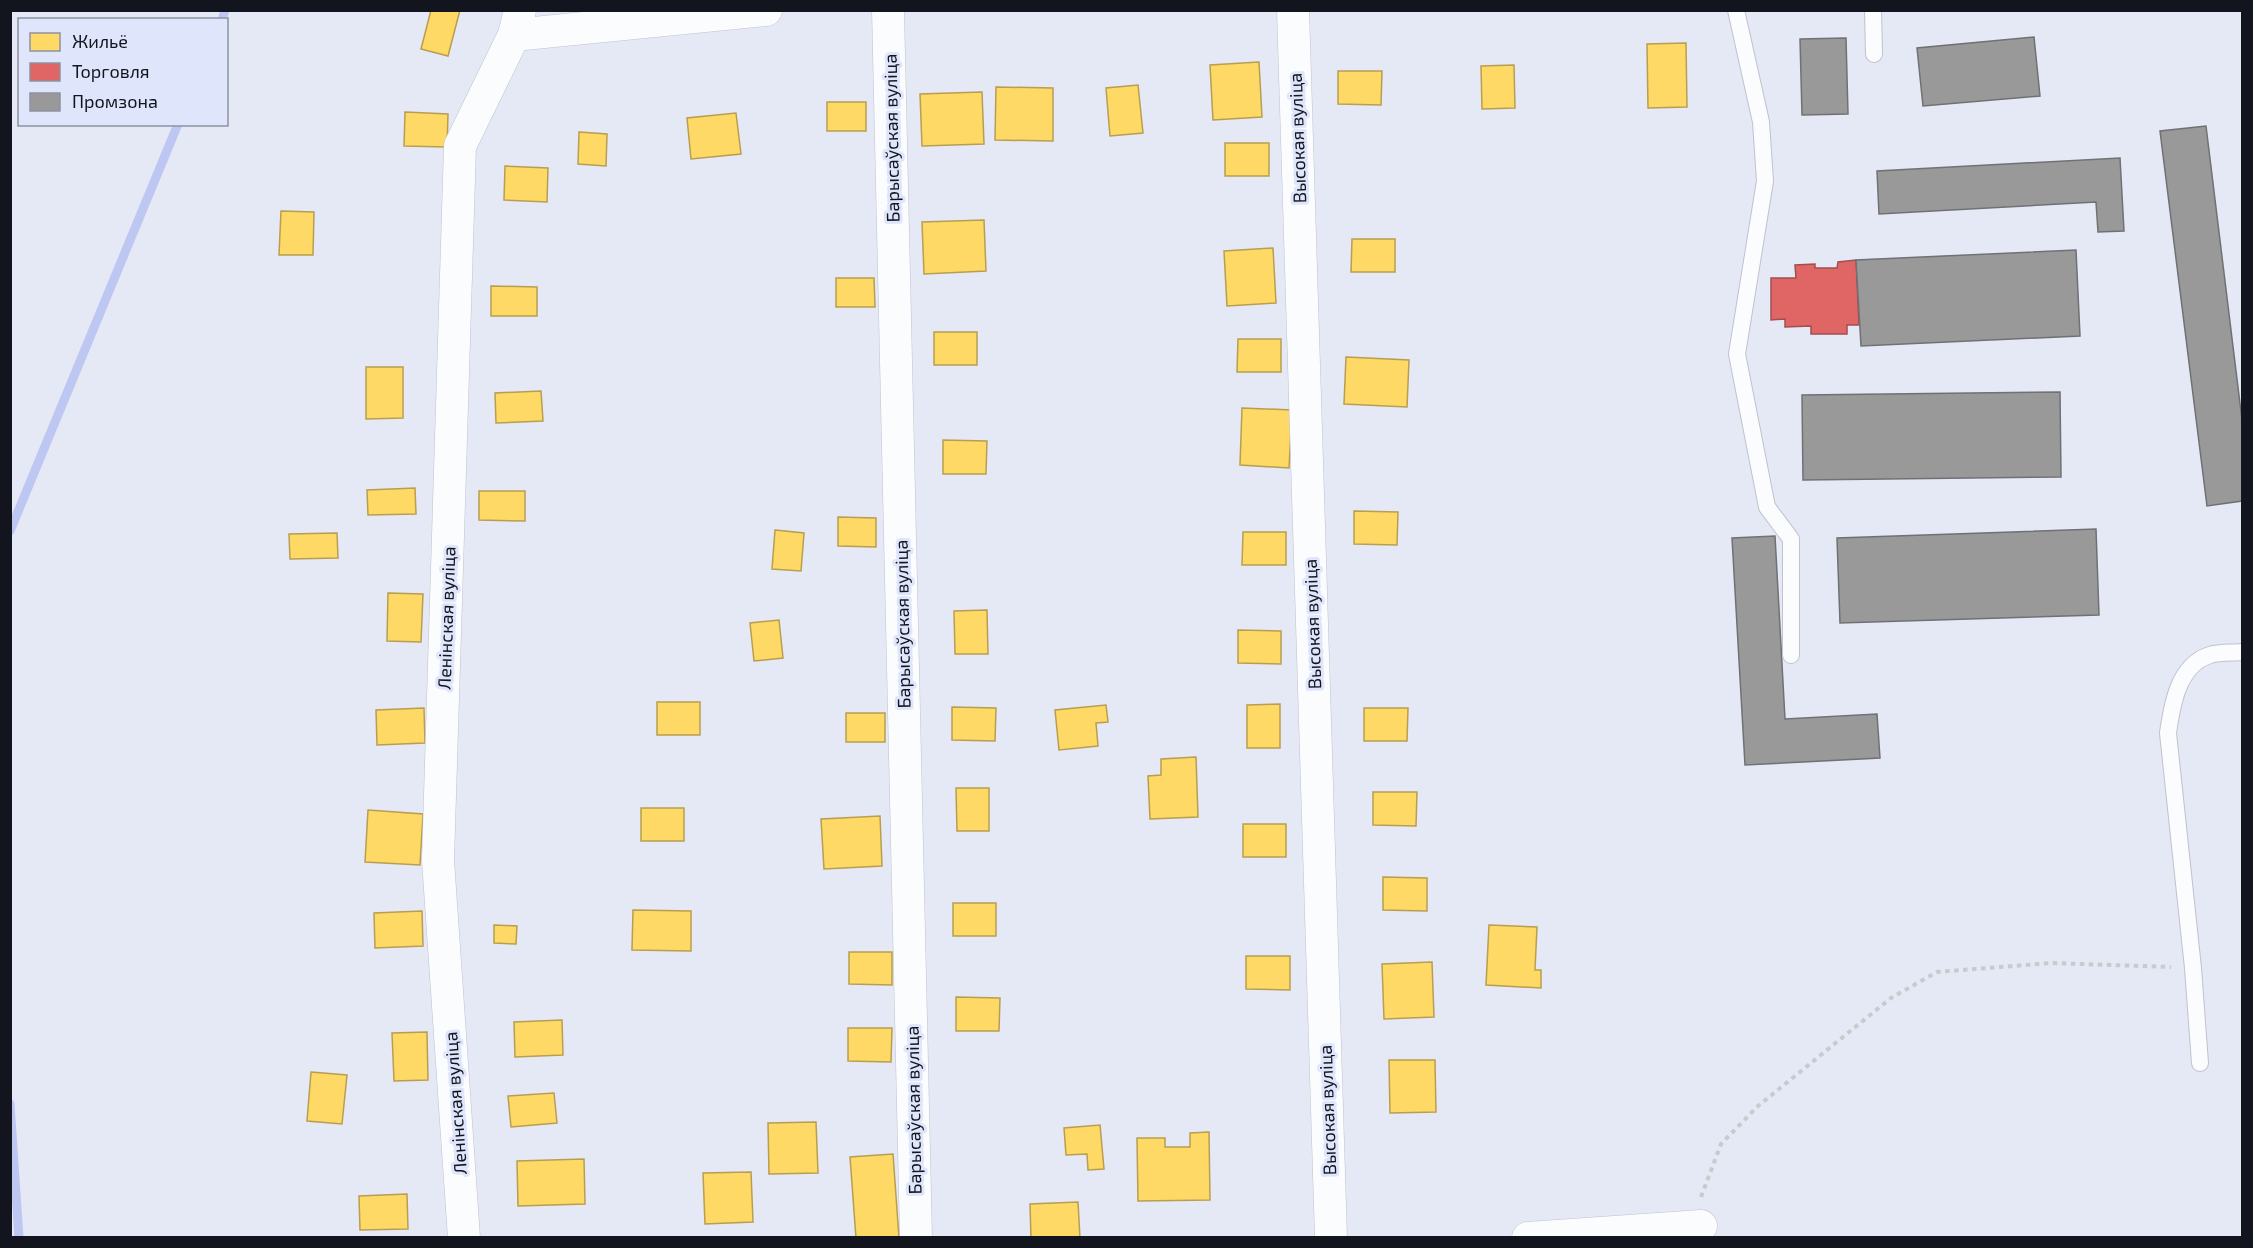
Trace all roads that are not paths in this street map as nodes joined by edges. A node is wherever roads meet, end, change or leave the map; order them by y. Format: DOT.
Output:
graph roads {
  1 [pos="766,10"];
  2 [pos="888,10"];
  3 [pos="1293,10"];
  4 [pos="1736,10"];
  5 [pos="1873,10"];
  6 [pos="731,12"];
  7 [pos="517,23"];
  8 [pos="1875,54"];
  9 [pos="2242,652"];
  10 [pos="1791,655"];
  11 [pos="2200,1063"];
  12 [pos="1696,1227"];
  13 [pos="464,1238"];
  14 [pos="916,1238"];
  15 [pos="1330,1238"];
  16 [pos="1528,1238"];
  1 -- 6 [label="street"];
  2 -- 14 [label="street, Барысаўская вуліца"];
  3 -- 15 [label="street, Высокая вуліца"];
  4 -- 10 [label="lane"];
  5 -- 8 [label="lane"];
  6 -- 7 [label="street"];
  7 -- 13 [label="street, Ленінская вуліца"];
  9 -- 11 [label="lane"];
  12 -- 16 [label="street"];
}
